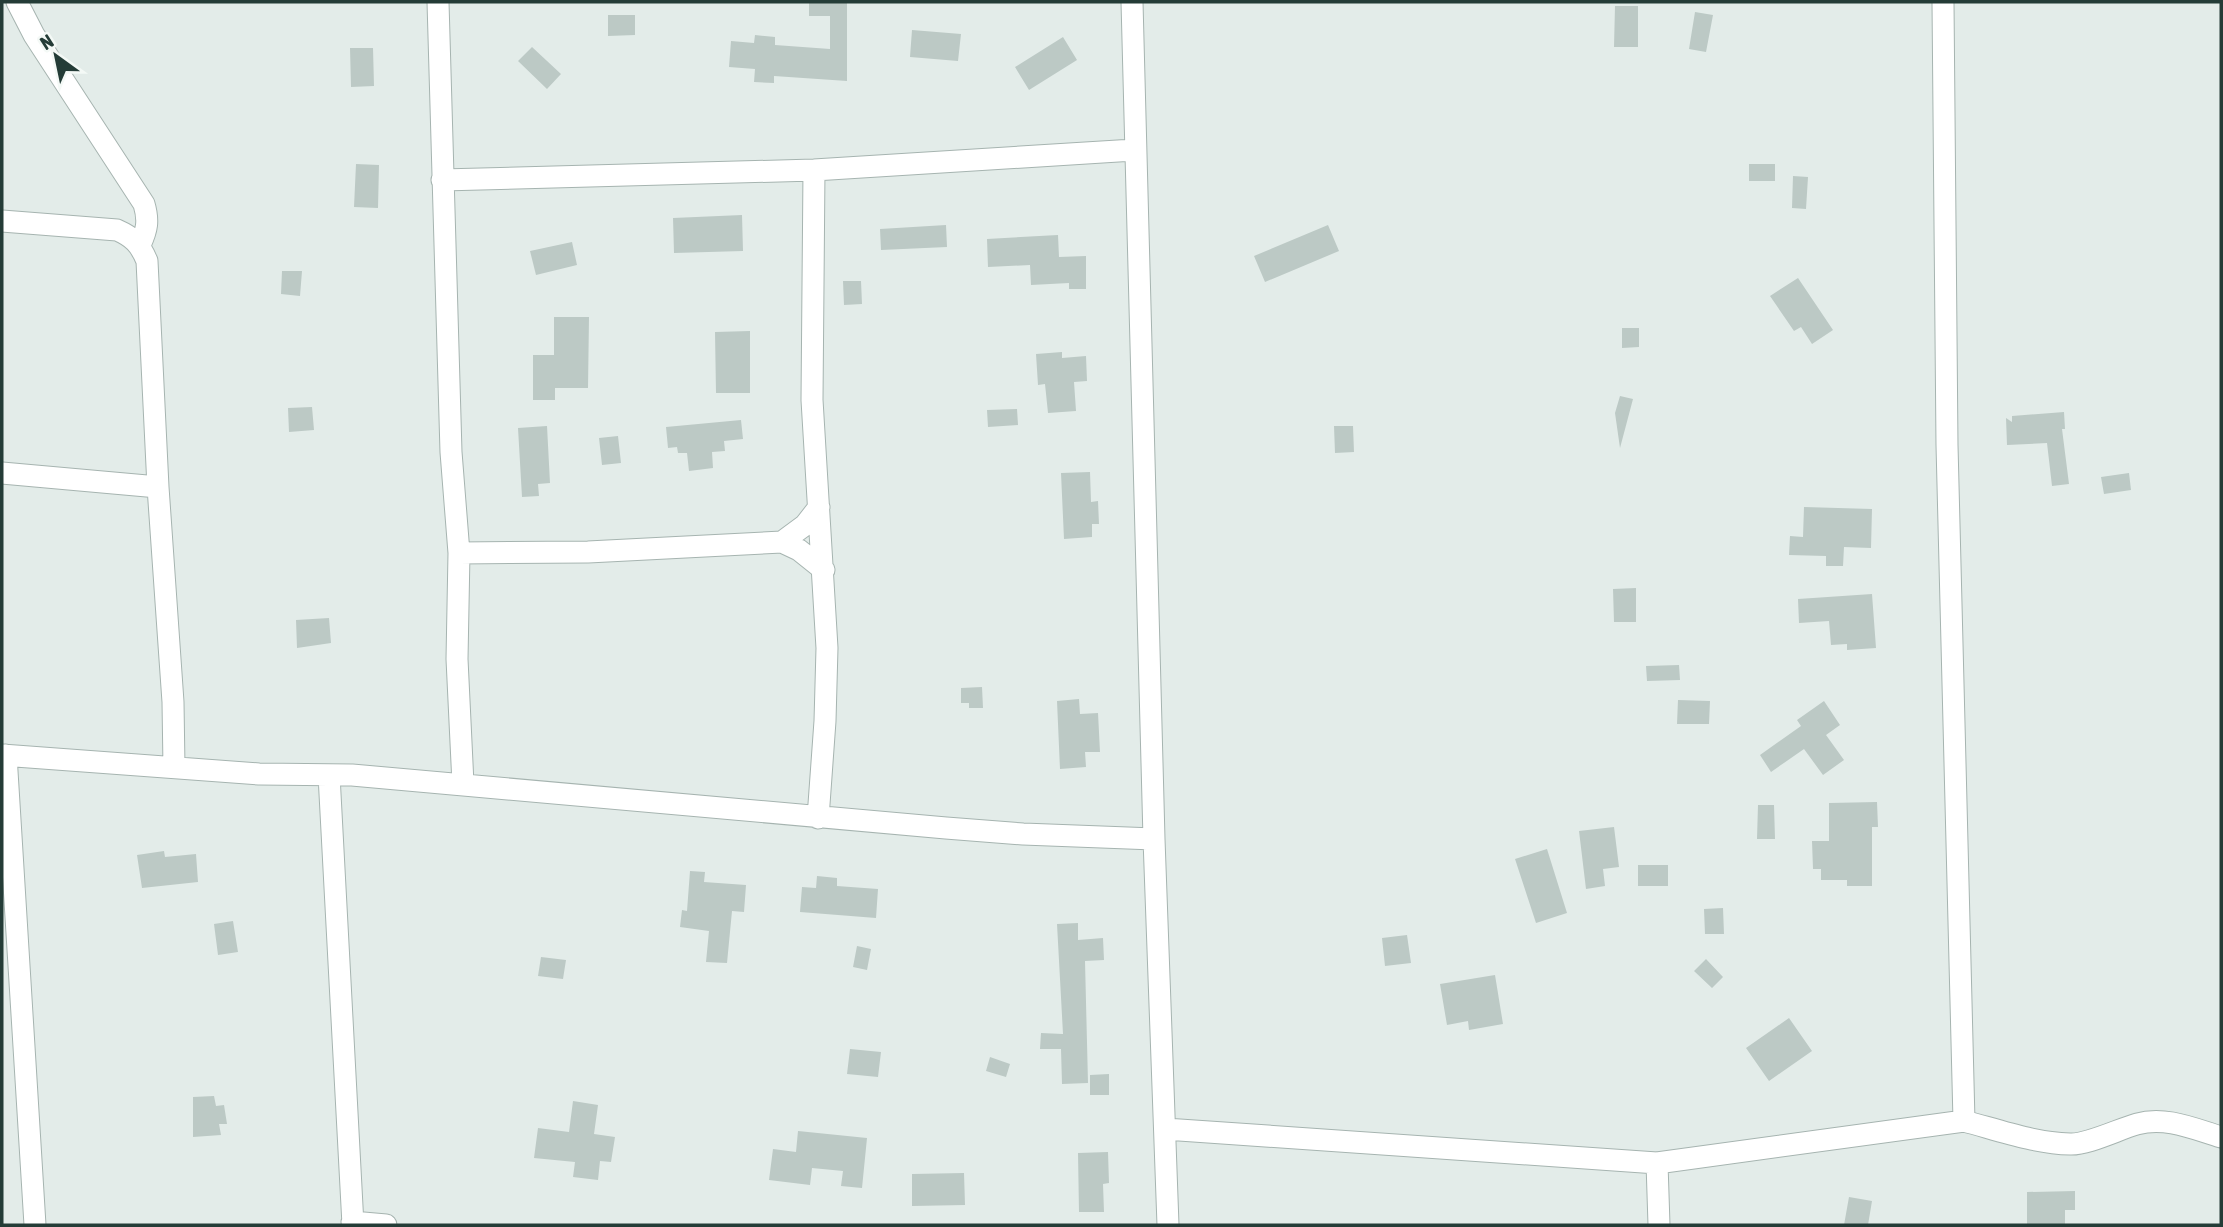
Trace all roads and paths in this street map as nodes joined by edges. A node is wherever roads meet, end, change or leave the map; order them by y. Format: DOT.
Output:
graph roads {
  1 [pos="17,2"];
  2 [pos="438,2"];
  3 [pos="1132,2"];
  4 [pos="1943,2"];
  5 [pos="1134,150"];
  6 [pos="814,170"];
  7 [pos="442,180"];
  8 [pos="2,221"];
  9 [pos="140,245"];
  10 [pos="2,473"];
  11 [pos="158,487"];
  12 [pos="819,507"];
  13 [pos="782,542"];
  14 [pos="458,553"];
  15 [pos="824,570"];
  16 [pos="4,755"];
  17 [pos="174,767"];
  18 [pos="329,775"];
  19 [pos="463,784"];
  20 [pos="818,818"];
  21 [pos="1154,839"];
  22 [pos="1964,1121"];
  23 [pos="1165,1129"];
  24 [pos="2221,1137"];
  25 [pos="1657,1163"];
  26 [pos="353,1224"];
  27 [pos="35,1225"];
  28 [pos="386,1225"];
  29 [pos="1168,1225"];
  30 [pos="1659,1225"];
  1 -- 9 [label="street"];
  2 -- 7 [label="street"];
  3 -- 5 [label="street"];
  4 -- 22 [label="street"];
  5 -- 6 [label="street"];
  5 -- 21 [label="street"];
  6 -- 7 [label="street"];
  6 -- 12 [label="street"];
  7 -- 14 [label="street"];
  8 -- 9 [label="street"];
  9 -- 11 [label="street"];
  10 -- 11 [label="street"];
  11 -- 17 [label="street"];
  12 -- 13 [label="street"];
  12 -- 15 [label="street"];
  13 -- 14 [label="street"];
  13 -- 15 [label="street"];
  14 -- 19 [label="street"];
  15 -- 20 [label="street"];
  16 -- 17 [label="street"];
  16 -- 27 [label="street"];
  17 -- 18 [label="street"];
  18 -- 19 [label="street"];
  18 -- 26 [label="street"];
  19 -- 20 [label="street"];
  20 -- 21 [label="street"];
  21 -- 23 [label="street"];
  22 -- 24 [label="street"];
  22 -- 25 [label="street"];
  23 -- 25 [label="street"];
  23 -- 29 [label="street"];
  25 -- 30 [label="street"];
  26 -- 28 [label="street"];
}
